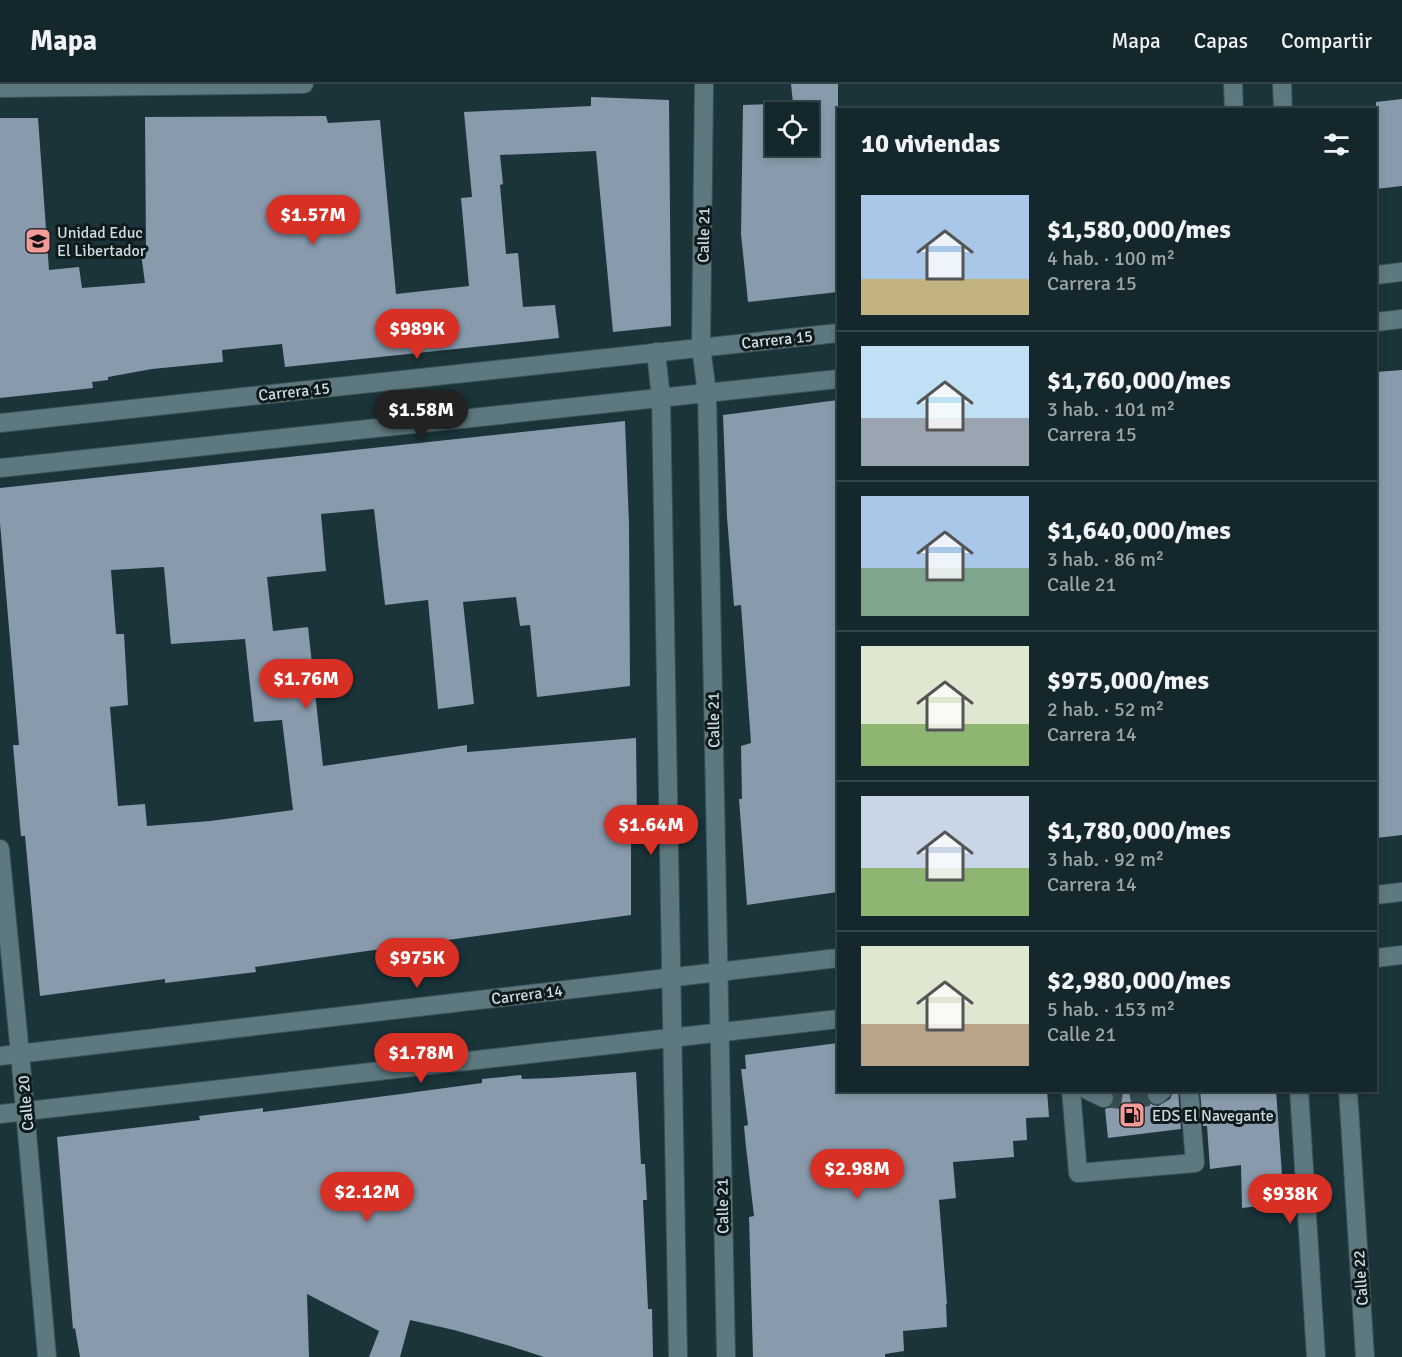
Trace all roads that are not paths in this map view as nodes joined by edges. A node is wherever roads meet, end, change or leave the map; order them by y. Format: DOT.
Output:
graph roads {
  1 [pos="304,84"];
  2 [pos="704,84"];
  3 [pos="1233,84"];
  4 [pos="1282,84"];
  5 [pos="0,88"];
  6 [pos="1234,108"];
  7 [pos="1283,108"];
  8 [pos="1402,272"];
  9 [pos="1377,275"];
  10 [pos="1402,319"];
  11 [pos="1377,322"];
  12 [pos="837,333"];
  13 [pos="701,347"];
  14 [pos="656,352"];
  15 [pos="837,379"];
  16 [pos="707,393"];
  17 [pos="661,398"];
  18 [pos="0,423"];
  19 [pos="0,468"];
  20 [pos="0,849"];
  21 [pos="1402,892"];
  22 [pos="1377,895"];
  23 [pos="1402,955"];
  24 [pos="837,958"];
  25 [pos="1377,958"];
  26 [pos="718,972"];
  27 [pos="671,977"];
  28 [pos="837,1019"];
  29 [pos="718,1033"];
  30 [pos="672,1038"];
  31 [pos="20,1054"];
  32 [pos="0,1056"];
  33 [pos="1071,1092"];
  34 [pos="1188,1092"];
  35 [pos="1299,1092"];
  36 [pos="1348,1092"];
  37 [pos="26,1111"];
  38 [pos="0,1114"];
  39 [pos="47,1357"];
  40 [pos="678,1357"];
  41 [pos="726,1357"];
  42 [pos="1316,1357"];
  43 [pos="1365,1357"];
  1 -- 5 [label="street"];
  2 -- 13 [label="street, Calle 21"];
  3 -- 6 [label="street"];
  4 -- 7 [label="street"];
  8 -- 9 [label="street"];
  10 -- 11 [label="street"];
  12 -- 13 [label="street, Carrera 15"];
  13 -- 14 [label="street, Carrera 15"];
  13 -- 16 [label="street, Calle 21"];
  14 -- 17 [label="street"];
  14 -- 18 [label="street, Carrera 15"];
  15 -- 16 [label="street"];
  16 -- 17 [label="street"];
  16 -- 26 [label="street, Calle 21"];
  17 -- 19 [label="street"];
  17 -- 27 [label="street"];
  20 -- 31 [label="street, Calle 20"];
  21 -- 22 [label="street"];
  23 -- 25 [label="street"];
  24 -- 26 [label="street, Carrera 14"];
  26 -- 27 [label="street, Carrera 14"];
  26 -- 29 [label="street, Calle 21"];
  27 -- 30 [label="street"];
  27 -- 31 [label="street, Carrera 14"];
  28 -- 29 [label="street"];
  29 -- 30 [label="street"];
  29 -- 41 [label="street, Calle 21"];
  30 -- 37 [label="street"];
  30 -- 40 [label="street"];
  31 -- 32 [label="street, Carrera 14"];
  31 -- 37 [label="street, Calle 20"];
  33 -- 34 [label="street"];
  35 -- 42 [label="street"];
  36 -- 43 [label="street, Calle 22"];
  37 -- 38 [label="street"];
  37 -- 39 [label="street, Calle 20"];
}
